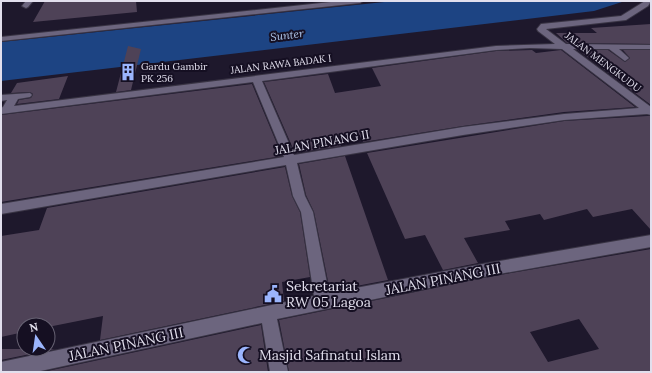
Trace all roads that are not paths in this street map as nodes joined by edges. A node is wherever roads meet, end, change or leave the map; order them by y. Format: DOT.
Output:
graph roads {
  1 [pos="360,1"];
  2 [pos="649,1"];
  3 [pos="1,39"];
  4 [pos="565,46"];
  5 [pos="610,46"];
  6 [pos="651,47"];
  7 [pos="625,58"];
  8 [pos="256,78"];
  9 [pos="27,95"];
  10 [pos="14,96"];
  11 [pos="1,98"];
  12 [pos="4,111"];
  13 [pos="650,111"];
  14 [pos="291,161"];
  15 [pos="1,209"];
  16 [pos="651,241"];
  17 [pos="323,302"];
  18 [pos="268,314"];
  19 [pos="1,371"];
  20 [pos="279,372"];
  1 -- 3 [label="street"];
  2 -- 4 [label="street, JALAN MENGKUDU"];
  4 -- 5 [label="street, JALAN RAWA BADAK I"];
  4 -- 8 [label="street, JALAN RAWA BADAK I"];
  4 -- 13 [label="street, JALAN MENGKUDU"];
  5 -- 6 [label="street, JALAN RAWA BADAK I"];
  5 -- 7 [label="street"];
  8 -- 12 [label="street, JALAN RAWA BADAK I"];
  8 -- 14 [label="street"];
  9 -- 10 [label="street"];
  10 -- 11 [label="street"];
  10 -- 12 [label="street"];
  13 -- 14 [label="street, JALAN PINANG II"];
  14 -- 15 [label="street, JALAN PINANG II"];
  14 -- 17 [label="street"];
  16 -- 17 [label="street, JALAN PINANG III"];
  17 -- 18 [label="street, JALAN PINANG III"];
  18 -- 19 [label="street, JALAN PINANG III"];
  18 -- 20 [label="street"];
}
